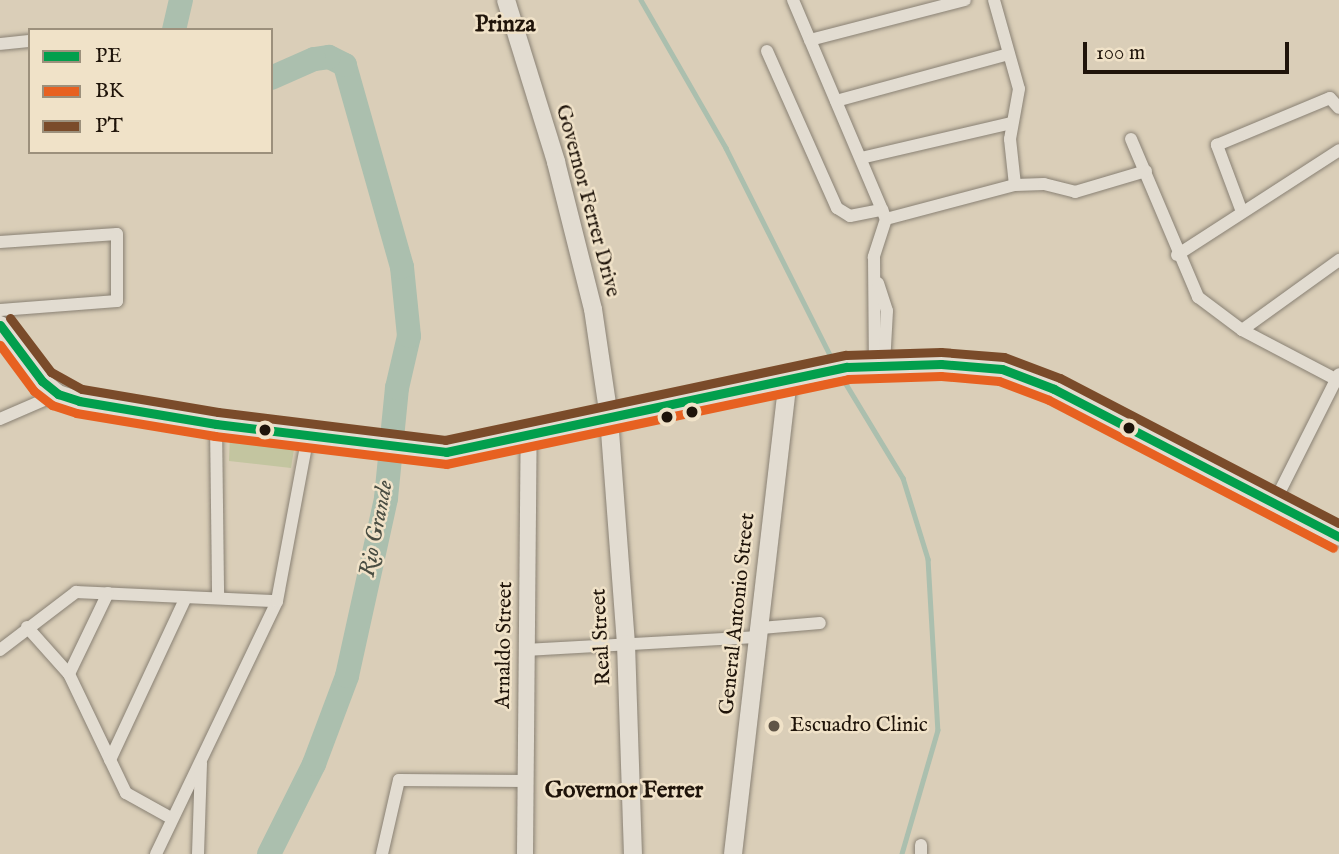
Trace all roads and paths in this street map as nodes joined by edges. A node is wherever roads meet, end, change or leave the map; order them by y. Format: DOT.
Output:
graph roads {
  1 [pos="506,0"];
  2 [pos="793,0"];
  3 [pos="965,0"];
  4 [pos="994,0"];
  5 [pos="810,40"];
  6 [pos="28,41"];
  7 [pos="0,44"];
  8 [pos="767,51"];
  9 [pos="1009,54"];
  10 [pos="836,101"];
  11 [pos="1339,108"];
  12 [pos="1013,123"];
  13 [pos="1130,139"];
  14 [pos="1339,150"];
  15 [pos="860,158"];
  16 [pos="1146,171"];
  17 [pos="1015,185"];
  18 [pos="1242,212"];
  19 [pos="884,214"];
  20 [pos="0,242"];
  21 [pos="1177,254"];
  22 [pos="1339,260"];
  23 [pos="0,310"];
  24 [pos="0,325"];
  25 [pos="1242,330"];
  26 [pos="880,364"];
  27 [pos="1337,378"];
  28 [pos="788,379"];
  29 [pos="58,394"];
  30 [pos="609,418"];
  31 [pos="0,419"];
  32 [pos="216,424"];
  33 [pos="308,435"];
  34 [pos="529,436"];
  35 [pos="1274,503"];
  36 [pos="1339,537"];
  37 [pos="108,593"];
  38 [pos="218,598"];
  39 [pos="185,599"];
  40 [pos="277,601"];
  41 [pos="820,623"];
  42 [pos="27,628"];
  43 [pos="761,632"];
  44 [pos="626,644"];
  45 [pos="0,650"];
  46 [pos="526,650"];
  47 [pos="69,674"];
  48 [pos="201,757"];
  49 [pos="110,760"];
  50 [pos="525,781"];
  51 [pos="172,818"];
  52 [pos="156,854"];
  53 [pos="198,854"];
  54 [pos="382,854"];
  55 [pos="525,854"];
  56 [pos="633,854"];
  57 [pos="733,854"];
  1 -- 30 [label="main road, Governor Ferrer Drive"];
  2 -- 5 [label="street"];
  3 -- 5 [label="street"];
  4 -- 9 [label="street"];
  5 -- 10 [label="street"];
  6 -- 7 [label="street"];
  8 -- 19 [label="street"];
  9 -- 10 [label="street"];
  9 -- 12 [label="street"];
  10 -- 15 [label="street"];
  11 -- 18 [label="street"];
  12 -- 15 [label="street"];
  12 -- 17 [label="street"];
  13 -- 16 [label="street"];
  14 -- 18 [label="street"];
  15 -- 19 [label="street"];
  16 -- 17 [label="street"];
  16 -- 21 [label="street"];
  17 -- 19 [label="street"];
  18 -- 21 [label="street"];
  19 -- 26 [label="street"];
  20 -- 23 [label="street"];
  21 -- 25 [label="street"];
  22 -- 25 [label="street"];
  24 -- 29 [label="main road"];
  25 -- 27 [label="street"];
  26 -- 28 [label="main road"];
  26 -- 35 [label="main road"];
  27 -- 35 [label="street"];
  28 -- 30 [label="main road"];
  28 -- 43 [label="main road, General Antonio Street"];
  29 -- 31 [label="street"];
  29 -- 32 [label="main road"];
  30 -- 34 [label="main road"];
  30 -- 44 [label="main road, Real Street"];
  32 -- 33 [label="main road"];
  32 -- 38 [label="street"];
  33 -- 34 [label="main road"];
  33 -- 40 [label="street"];
  34 -- 46 [label="street, Arnaldo Street"];
  35 -- 36 [label="main road"];
  37 -- 39 [label="street"];
  37 -- 42 [label="street"];
  37 -- 47 [label="street"];
  38 -- 39 [label="street"];
  38 -- 40 [label="street"];
  39 -- 49 [label="street"];
  40 -- 48 [label="street"];
  41 -- 43 [label="street"];
  42 -- 45 [label="street"];
  42 -- 47 [label="street"];
  43 -- 44 [label="street"];
  43 -- 57 [label="main road, General Antonio Street"];
  44 -- 46 [label="street"];
  44 -- 56 [label="main road, Real Street"];
  46 -- 50 [label="street, Arnaldo Street"];
  47 -- 49 [label="street"];
  48 -- 51 [label="street"];
  48 -- 53 [label="street"];
  49 -- 51 [label="street"];
  50 -- 54 [label="street"];
  50 -- 55 [label="street, Arnaldo Street"];
  51 -- 52 [label="street"];
}
